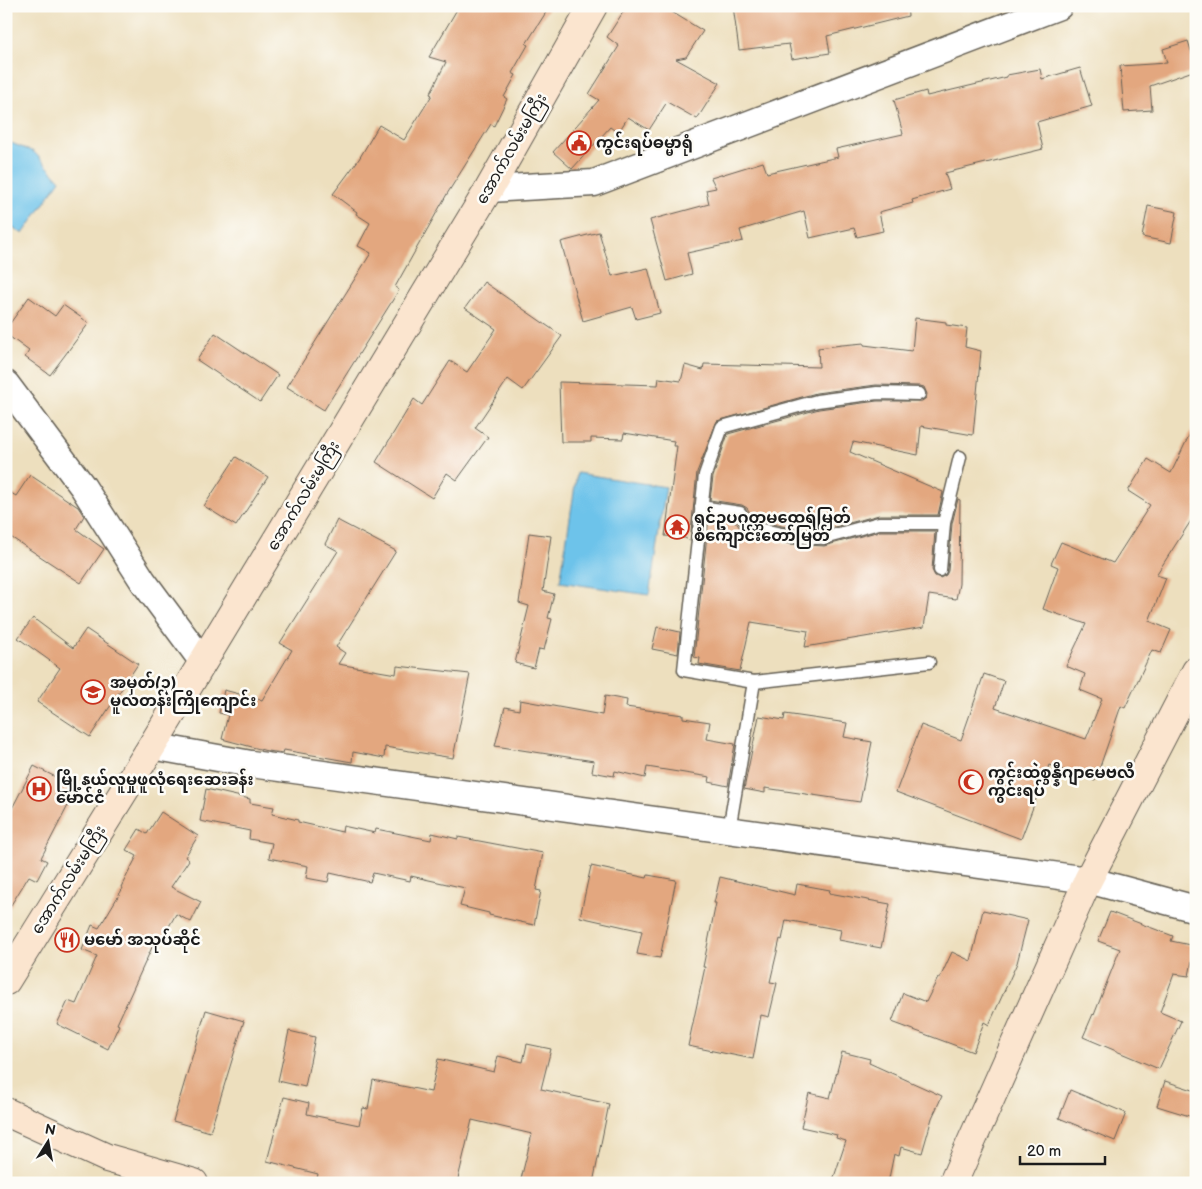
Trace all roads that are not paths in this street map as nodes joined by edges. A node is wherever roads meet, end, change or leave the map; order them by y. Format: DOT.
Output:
graph roads {
  1 [pos="593,6"];
  2 [pos="1059,6"];
  3 [pos="490,189"];
  4 [pos="6,384"];
  5 [pos="919,394"];
  6 [pos="960,457"];
  7 [pos="701,507"];
  8 [pos="944,523"];
  9 [pos="940,570"];
  10 [pos="203,662"];
  11 [pos="929,662"];
  12 [pos="1196,671"];
  13 [pos="754,682"];
  14 [pos="152,746"];
  15 [pos="729,830"];
  16 [pos="1088,880"];
  17 [pos="1196,909"];
  18 [pos="6,981"];
  19 [pos="6,1112"];
  20 [pos="194,1183"];
  21 [pos="953,1183"];
  1 -- 3 [label="main road, အောက်လမ်းမကြီး"];
  2 -- 3 [label="street"];
  3 -- 10 [label="main road, အောက်လမ်းမကြီး"];
  4 -- 10 [label="street"];
  5 -- 7 [label="lane"];
  6 -- 8 [label="lane"];
  7 -- 8 [label="lane"];
  7 -- 13 [label="lane"];
  8 -- 9 [label="lane"];
  10 -- 14 [label="main road, အောက်လမ်းမကြီး"];
  11 -- 13 [label="lane"];
  12 -- 16 [label="main road"];
  13 -- 15 [label="lane"];
  14 -- 15 [label="street"];
  14 -- 18 [label="main road, အောက်လမ်းမကြီး"];
  15 -- 16 [label="street"];
  16 -- 17 [label="street"];
  16 -- 21 [label="main road"];
  19 -- 20 [label="main road"];
}
